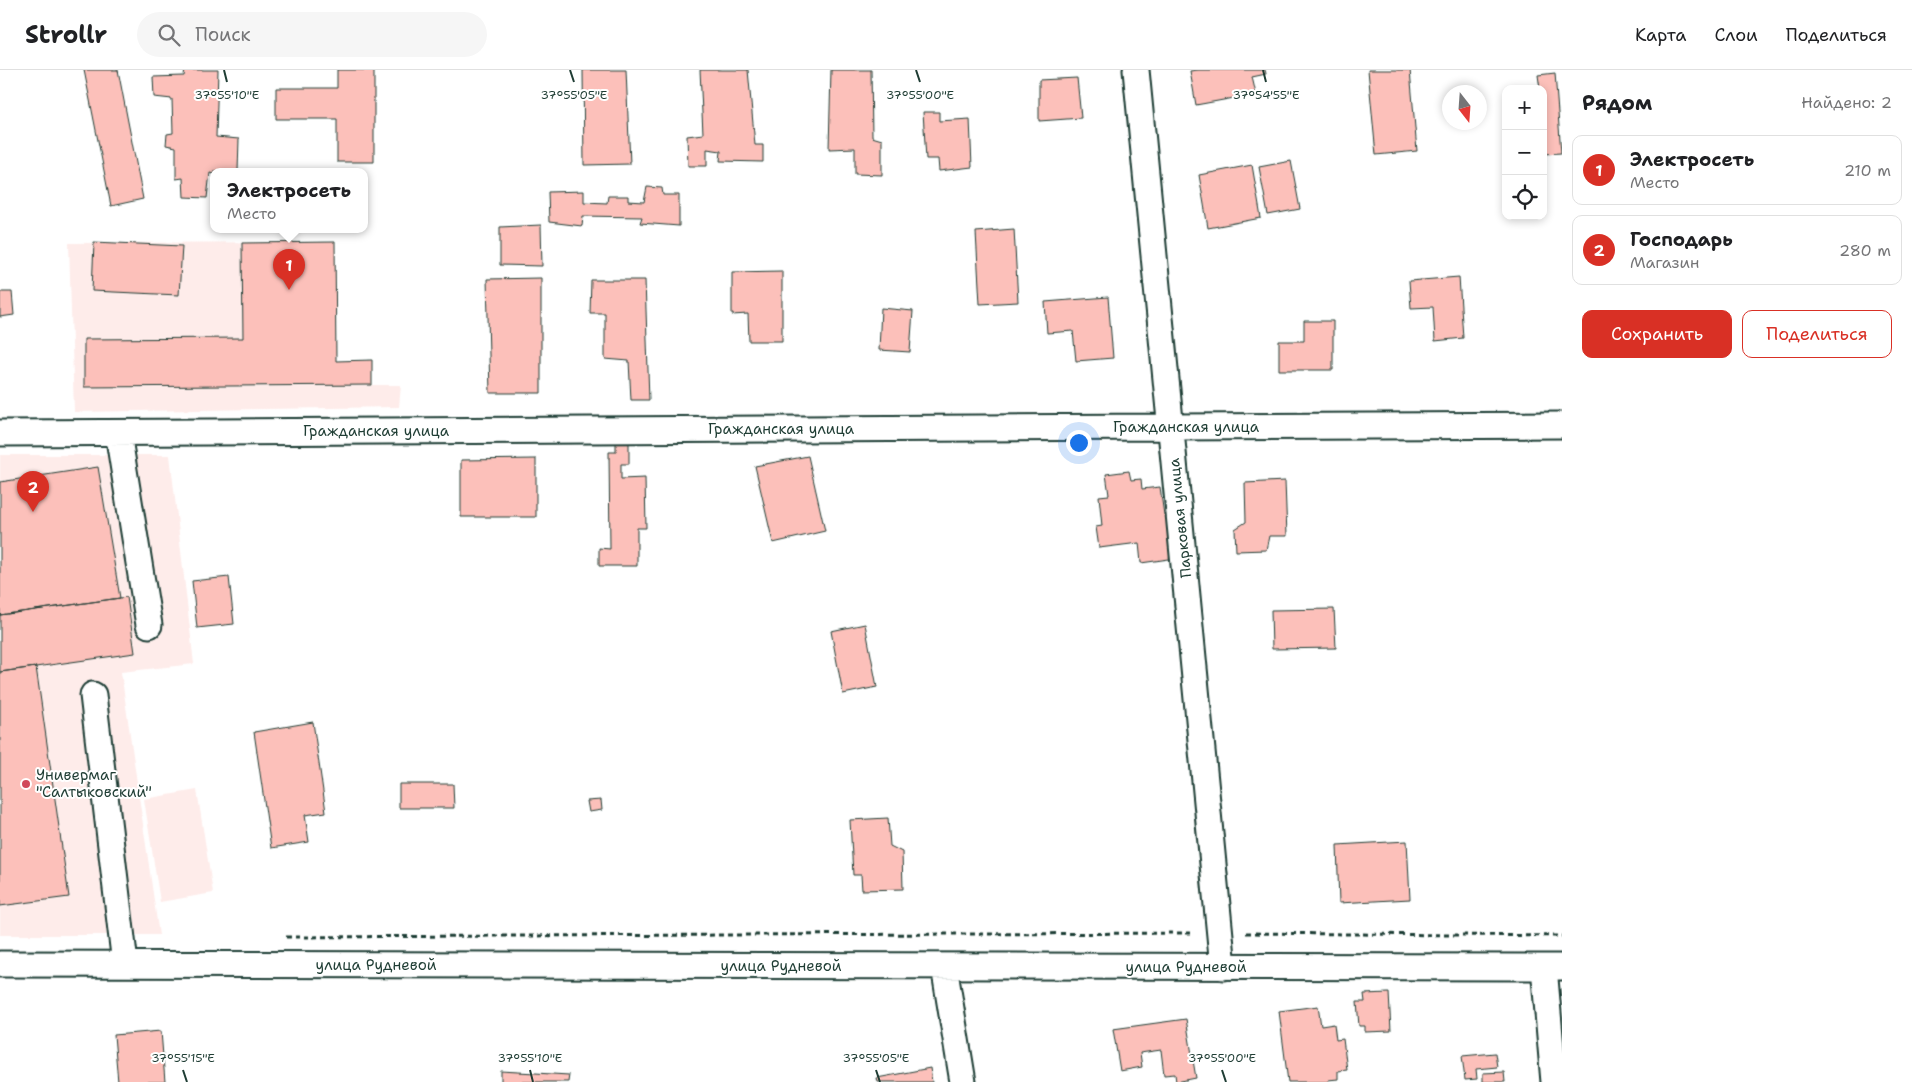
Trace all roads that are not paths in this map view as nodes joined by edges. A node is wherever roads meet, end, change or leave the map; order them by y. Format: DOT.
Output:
graph roads {
  1 [pos="1136,70"];
  2 [pos="1562,425"];
  3 [pos="1171,427"];
  4 [pos="0,433"];
  5 [pos="118,433"];
  6 [pos="149,625"];
  7 [pos="94,695"];
  8 [pos="0,964"];
  9 [pos="125,964"];
  10 [pos="944,966"];
  11 [pos="1223,967"];
  12 [pos="1553,967"];
  13 [pos="962,1082"];
  14 [pos="1554,1082"];
  1 -- 3 [label="street, Парковая улица"];
  2 -- 3 [label="street, Гражданская улица"];
  3 -- 5 [label="street, Гражданская улица"];
  3 -- 11 [label="street, Парковая улица"];
  4 -- 5 [label="street, Гражданская улица"];
  5 -- 6 [label="street"];
  7 -- 9 [label="street"];
  8 -- 9 [label="street, улица Рудневой"];
  9 -- 10 [label="street, улица Рудневой"];
  10 -- 11 [label="street, улица Рудневой"];
  10 -- 13 [label="street"];
  11 -- 12 [label="street, улица Рудневой"];
  12 -- 14 [label="street"];
}
